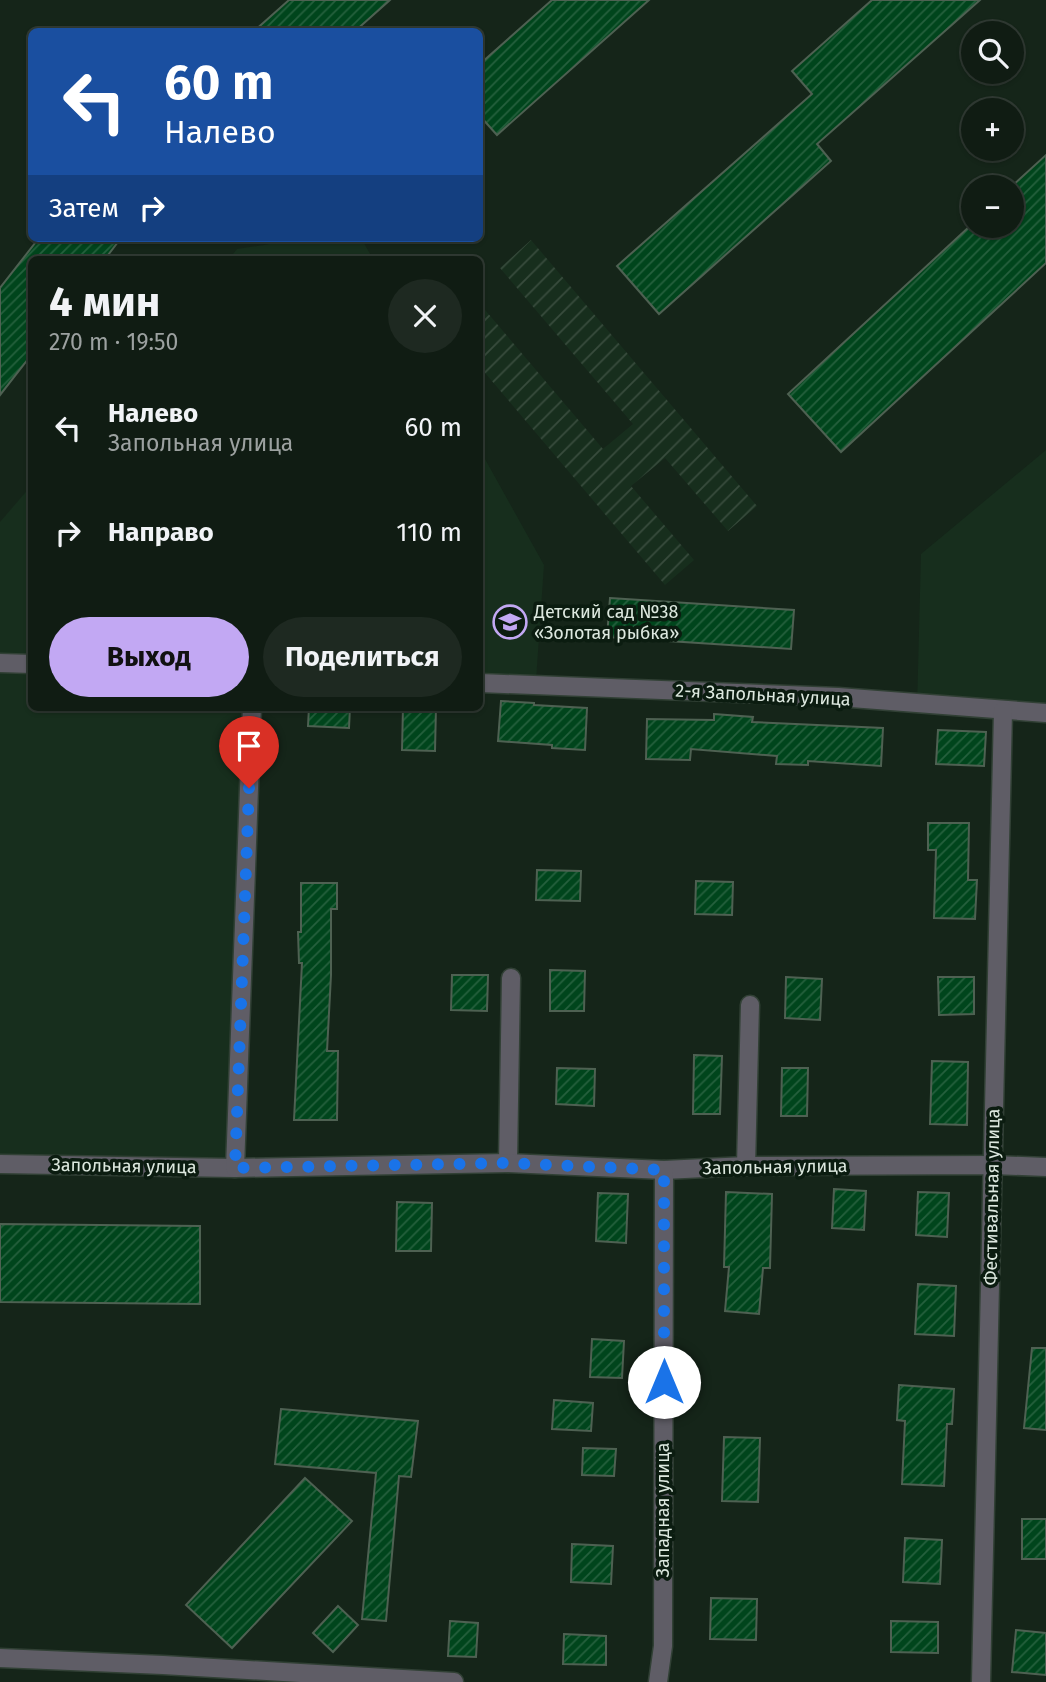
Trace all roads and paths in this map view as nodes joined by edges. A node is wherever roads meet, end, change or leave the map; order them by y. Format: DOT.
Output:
graph roads {
  1 [pos="0,663"];
  2 [pos="28,664"];
  3 [pos="483,683"];
  4 [pos="252,711"];
  5 [pos="1003,711"];
  6 [pos="1046,713"];
  7 [pos="511,978"];
  8 [pos="750,1005"];
  9 [pos="508,1163"];
  10 [pos="0,1164"];
  11 [pos="993,1165"];
  12 [pos="746,1167"];
  13 [pos="1046,1167"];
  14 [pos="235,1168"];
  15 [pos="664,1170"];
  16 [pos="0,1658"];
  17 [pos="224,1676"];
  18 [pos="454,1682"];
  19 [pos="658,1682"];
  20 [pos="981,1682"];
  1 -- 2 [label="street"];
  3 -- 5 [label="street, 2-я Запольная улица"];
  4 -- 14 [label="street"];
  5 -- 6 [label="street, 2-я Запольная улица"];
  5 -- 11 [label="street, Фестивальная улица"];
  7 -- 9 [label="street"];
  8 -- 12 [label="street"];
  9 -- 14 [label="street, Запольная улица"];
  9 -- 15 [label="street, Запольная улица"];
  10 -- 14 [label="street, Запольная улица"];
  11 -- 12 [label="street, Запольная улица"];
  11 -- 13 [label="street, Запольная улица"];
  11 -- 20 [label="street, Фестивальная улица"];
  12 -- 15 [label="street, Запольная улица"];
  15 -- 19 [label="street, Западная улица"];
  16 -- 17 [label="street"];
  17 -- 18 [label="street"];
}
